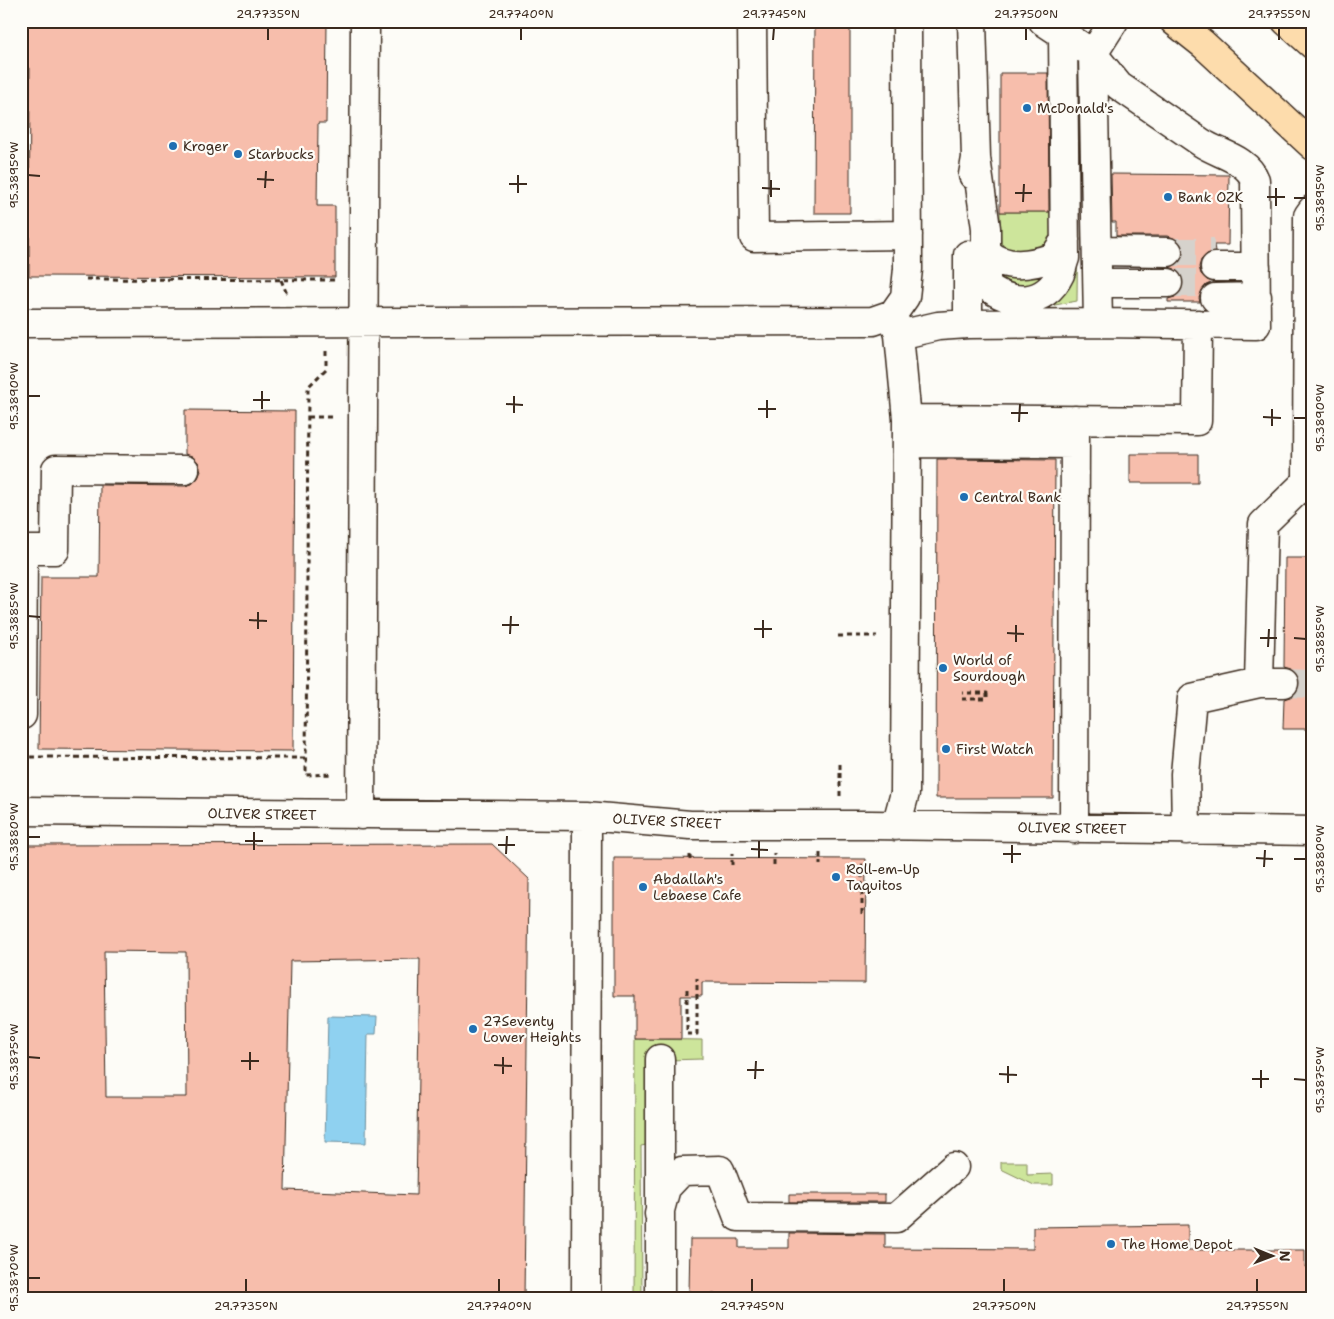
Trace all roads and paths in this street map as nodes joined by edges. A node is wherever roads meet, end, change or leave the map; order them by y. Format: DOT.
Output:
graph roads {
  1 [pos="365,21"];
  2 [pos="752,21"];
  3 [pos="907,21"];
  4 [pos="972,21"];
  5 [pos="1114,21"];
  6 [pos="1174,21"];
  7 [pos="1286,21"];
  8 [pos="1053,28"];
  9 [pos="1313,45"];
  10 [pos="1093,54"];
  11 [pos="1313,146"];
  12 [pos="976,158"];
  13 [pos="1313,209"];
  14 [pos="908,235"];
  15 [pos="1065,240"];
  16 [pos="986,252"];
  17 [pos="1168,274"];
  18 [pos="1215,275"];
  19 [pos="1256,275"];
  20 [pos="86,279"];
  21 [pos="337,280"];
  22 [pos="1097,284"];
  23 [pos="364,322"];
  24 [pos="21,323"];
  25 [pos="896,324"];
  26 [pos="968,324"];
  27 [pos="1198,324"];
  28 [pos="326,350"];
  29 [pos="907,431"];
  30 [pos="1075,432"];
  31 [pos="185,470"];
  32 [pos="1310,483"];
  33 [pos="22,550"];
  34 [pos="838,636"];
  35 [pos="883,636"];
  36 [pos="962,693"];
  37 [pos="962,699"];
  38 [pos="22,715"];
  39 [pos="21,757"];
  40 [pos="306,758"];
  41 [pos="840,762"];
  42 [pos="336,774"];
  43 [pos="839,805"];
  44 [pos="21,811"];
  45 [pos="361,815"];
  46 [pos="587,816"];
  47 [pos="896,826"];
  48 [pos="1074,829"];
  49 [pos="1186,830"];
  50 [pos="1313,831"];
  51 [pos="870,866"];
  52 [pos="862,914"];
  53 [pos="697,978"];
  54 [pos="687,990"];
  55 [pos="660,1059"];
  56 [pos="954,1167"];
  57 [pos="659,1214"];
  58 [pos="586,1298"];
  59 [pos="660,1298"];
  1 -- 23 [label="lane"];
  2 -- 14 [label="lane"];
  3 -- 14 [label="lane"];
  4 -- 12 [label="lane"];
  5 -- 10 [label="lane"];
  6 -- 11 [label="main road"];
  7 -- 9 [label="main road"];
  8 -- 10 [label="lane"];
  8 -- 15 [label="lane"];
  10 -- 19 [label="lane"];
  10 -- 22 [label="lane"];
  12 -- 16 [label="lane"];
  12 -- 26 [label="lane"];
  13 -- 32 [label="lane"];
  14 -- 25 [label="lane"];
  15 -- 16 [label="lane"];
  15 -- 16 [label="lane"];
  17 -- 22 [label="lane"];
  18 -- 19 [label="lane"];
  19 -- 27 [label="lane"];
  20 -- 21 [label="path"];
  22 -- 26 [label="lane"];
  22 -- 27 [label="lane"];
  23 -- 24 [label="lane"];
  23 -- 25 [label="lane"];
  23 -- 45 [label="lane"];
  25 -- 26 [label="lane"];
  25 -- 29 [label="lane"];
  27 -- 30 [label="lane"];
  28 -- 40 [label="path"];
  29 -- 30 [label="lane"];
  29 -- 47 [label="lane"];
  30 -- 48 [label="lane"];
  31 -- 33 [label="lane"];
  32 -- 49 [label="lane"];
  33 -- 38 [label="lane"];
  34 -- 35 [label="path"];
  36 -- 37 [label="path"];
  39 -- 40 [label="path"];
  40 -- 42 [label="path"];
  41 -- 43 [label="path"];
  44 -- 45 [label="lane, OLIVER STREET"];
  45 -- 46 [label="lane, OLIVER STREET"];
  46 -- 47 [label="lane, OLIVER STREET"];
  46 -- 58 [label="lane"];
  47 -- 48 [label="lane, OLIVER STREET"];
  48 -- 49 [label="lane, OLIVER STREET"];
  49 -- 50 [label="lane, OLIVER STREET"];
  51 -- 52 [label="path"];
  53 -- 54 [label="path"];
  55 -- 57 [label="lane"];
  56 -- 57 [label="lane"];
  57 -- 59 [label="lane"];
}
